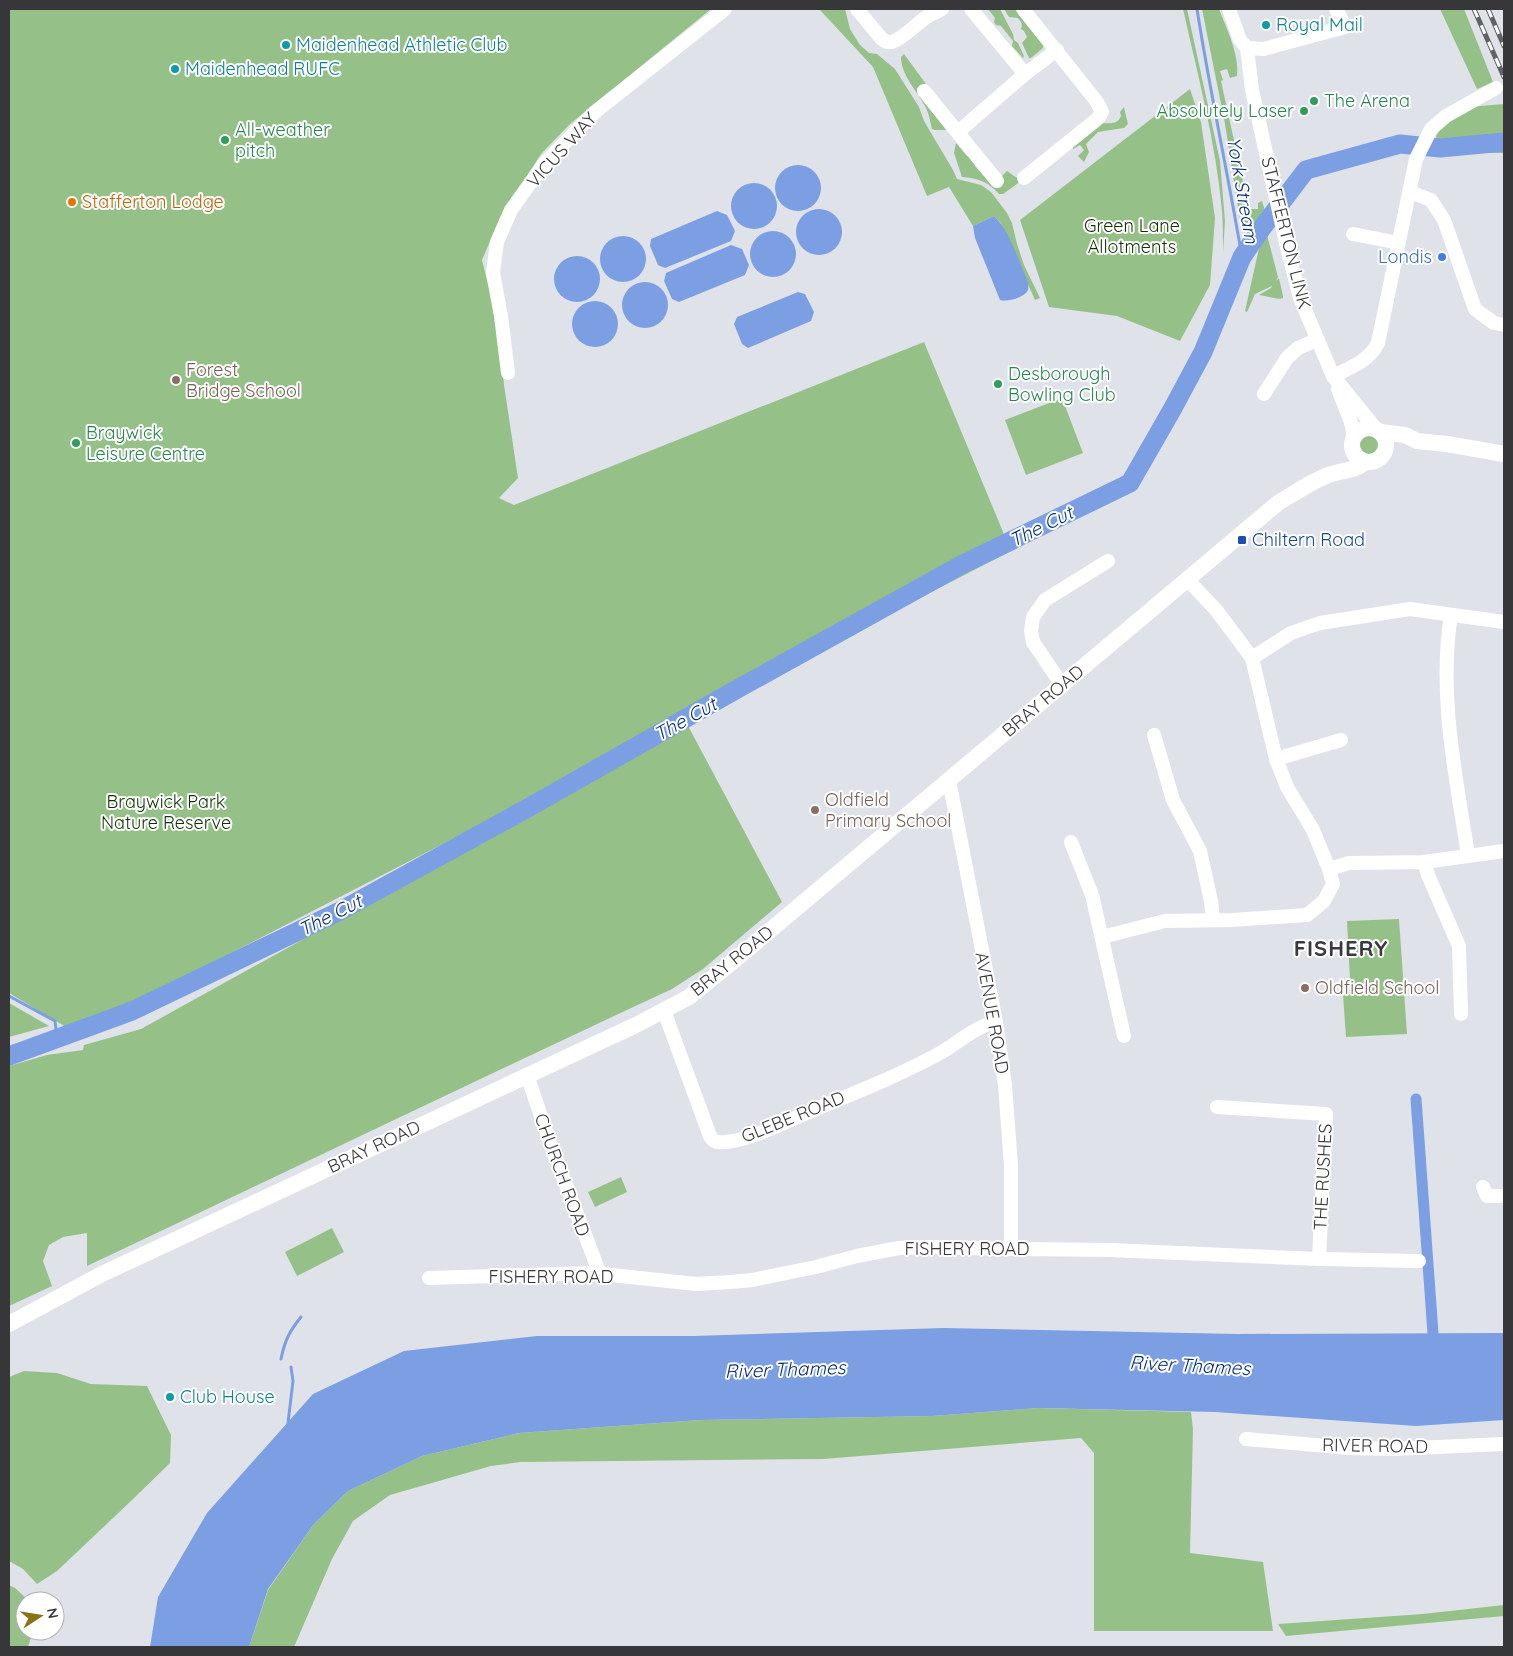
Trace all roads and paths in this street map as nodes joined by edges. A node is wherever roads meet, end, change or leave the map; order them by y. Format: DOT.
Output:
graph roads {
  1 [pos="725,9"];
  2 [pos="857,9"];
  3 [pos="942,9"];
  4 [pos="971,9"];
  5 [pos="1023,9"];
  6 [pos="1229,9"];
  7 [pos="1336,9"];
  8 [pos="1247,48"];
  9 [pos="1056,50"];
  10 [pos="1025,74"];
  11 [pos="1496,88"];
  12 [pos="924,91"];
  13 [pos="958,132"];
  14 [pos="1024,178"];
  15 [pos="997,181"];
  16 [pos="1410,192"];
  17 [pos="1353,234"];
  18 [pos="1399,243"];
  19 [pos="1504,325"];
  20 [pos="1317,340"];
  21 [pos="508,373"];
  22 [pos="1333,376"];
  23 [pos="1264,394"];
  24 [pos="1384,432"];
  25 [pos="1417,441"];
  26 [pos="1353,442"];
  27 [pos="1385,452"];
  28 [pos="1504,454"];
  29 [pos="1366,462"];
  30 [pos="1329,475"];
  31 [pos="1108,561"];
  32 [pos="1187,579"];
  33 [pos="1451,615"];
  34 [pos="1504,622"];
  35 [pos="1252,658"];
  36 [pos="1062,685"];
  37 [pos="1154,735"];
  38 [pos="1341,740"];
  39 [pos="1276,759"];
  40 [pos="949,780"];
  41 [pos="1071,842"];
  42 [pos="1504,851"];
  43 [pos="1468,855"];
  44 [pos="1424,862"];
  45 [pos="1329,869"];
  46 [pos="1213,920"];
  47 [pos="1102,938"];
  48 [pos="664,1011"];
  49 [pos="1461,1014"];
  50 [pos="996,1022"];
  51 [pos="1124,1036"];
  52 [pos="526,1075"];
  53 [pos="1218,1107"];
  54 [pos="1483,1187"];
  55 [pos="1504,1196"];
  56 [pos="1011,1250"];
  57 [pos="1319,1259"];
  58 [pos="1419,1261"];
  59 [pos="600,1274"];
  60 [pos="429,1278"];
  61 [pos="9,1324"];
  62 [pos="1246,1439"];
  63 [pos="1504,1444"];
  1 -- 21 [label="street, VICUS WAY"];
  2 -- 3 [label="street"];
  4 -- 10 [label="street"];
  5 -- 9 [label="street"];
  6 -- 8 [label="street"];
  7 -- 8 [label="street"];
  8 -- 20 [label="street, STAFFERTON LINK"];
  9 -- 10 [label="street"];
  9 -- 14 [label="street"];
  10 -- 13 [label="street"];
  11 -- 16 [label="street"];
  12 -- 13 [label="street"];
  13 -- 15 [label="street"];
  16 -- 18 [label="street"];
  16 -- 19 [label="street"];
  17 -- 18 [label="street"];
  18 -- 22 [label="street"];
  20 -- 22 [label="street, STAFFERTON LINK"];
  20 -- 23 [label="street"];
  22 -- 24 [label="street, STAFFERTON LINK"];
  22 -- 26 [label="street"];
  24 -- 25 [label="main road"];
  24 -- 26 [label="main road"];
  24 -- 27 [label="main road"];
  25 -- 27 [label="main road"];
  25 -- 28 [label="main road"];
  26 -- 29 [label="main road"];
  26 -- 30 [label="main road"];
  27 -- 29 [label="main road"];
  29 -- 30 [label="main road, BRAY ROAD"];
  30 -- 32 [label="main road, BRAY ROAD"];
  31 -- 36 [label="street"];
  32 -- 35 [label="street"];
  32 -- 36 [label="main road, BRAY ROAD"];
  33 -- 34 [label="street"];
  33 -- 35 [label="street"];
  33 -- 43 [label="street"];
  35 -- 39 [label="street"];
  36 -- 40 [label="main road, BRAY ROAD"];
  37 -- 46 [label="street"];
  38 -- 39 [label="street"];
  39 -- 45 [label="street"];
  40 -- 48 [label="main road, BRAY ROAD"];
  40 -- 50 [label="street, AVENUE ROAD"];
  41 -- 47 [label="street"];
  42 -- 43 [label="street"];
  43 -- 44 [label="street"];
  44 -- 45 [label="street"];
  44 -- 49 [label="street"];
  45 -- 46 [label="street"];
  46 -- 47 [label="street"];
  47 -- 51 [label="street"];
  48 -- 50 [label="street, GLEBE ROAD"];
  48 -- 52 [label="main road, BRAY ROAD"];
  50 -- 56 [label="street, AVENUE ROAD"];
  52 -- 59 [label="street, CHURCH ROAD"];
  52 -- 61 [label="main road, BRAY ROAD"];
  53 -- 57 [label="street, THE RUSHES"];
  54 -- 55 [label="street"];
  56 -- 57 [label="street, FISHERY ROAD"];
  56 -- 59 [label="street, FISHERY ROAD"];
  57 -- 58 [label="street, FISHERY ROAD"];
  59 -- 60 [label="street, FISHERY ROAD"];
  62 -- 63 [label="street, RIVER ROAD"];
}
